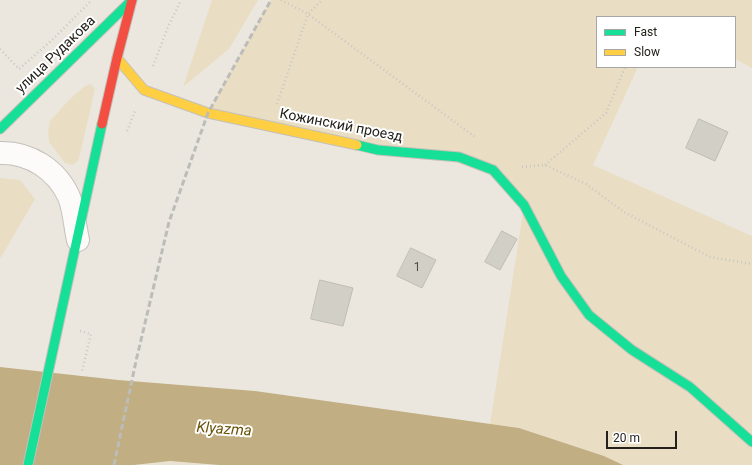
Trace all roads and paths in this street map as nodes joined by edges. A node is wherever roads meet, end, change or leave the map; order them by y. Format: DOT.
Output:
graph roads {
  1 [pos="92,0"];
  2 [pos="132,0"];
  3 [pos="181,0"];
  4 [pos="281,0"];
  5 [pos="322,0"];
  6 [pos="308,14"];
  7 [pos="0,49"];
  8 [pos="117,58"];
  9 [pos="624,68"];
  10 [pos="144,90"];
  11 [pos="266,126"];
  12 [pos="0,129"];
  13 [pos="125,137"];
  14 [pos="0,153"];
  15 [pos="546,165"];
  16 [pos="493,170"];
  17 [pos="78,240"];
  18 [pos="752,264"];
  19 [pos="79,331"];
  20 [pos="82,371"];
  21 [pos="752,442"];
  22 [pos="28,465"];
  1 -- 7 [label="path"];
  2 -- 8 [label="street"];
  2 -- 12 [label="street, улица Рудакова"];
  3 -- 10 [label="path"];
  4 -- 6 [label="path"];
  5 -- 6 [label="path"];
  6 -- 11 [label="path"];
  6 -- 16 [label="path"];
  8 -- 10 [label="street"];
  8 -- 17 [label="street"];
  9 -- 15 [label="path"];
  10 -- 11 [label="street, Кожинский проезд"];
  10 -- 13 [label="path"];
  11 -- 16 [label="street, Кожинский проезд"];
  14 -- 17 [label="street"];
  15 -- 16 [label="path"];
  15 -- 18 [label="path"];
  16 -- 21 [label="street, Кожинский проезд"];
  17 -- 22 [label="street"];
  19 -- 20 [label="path"];
}
